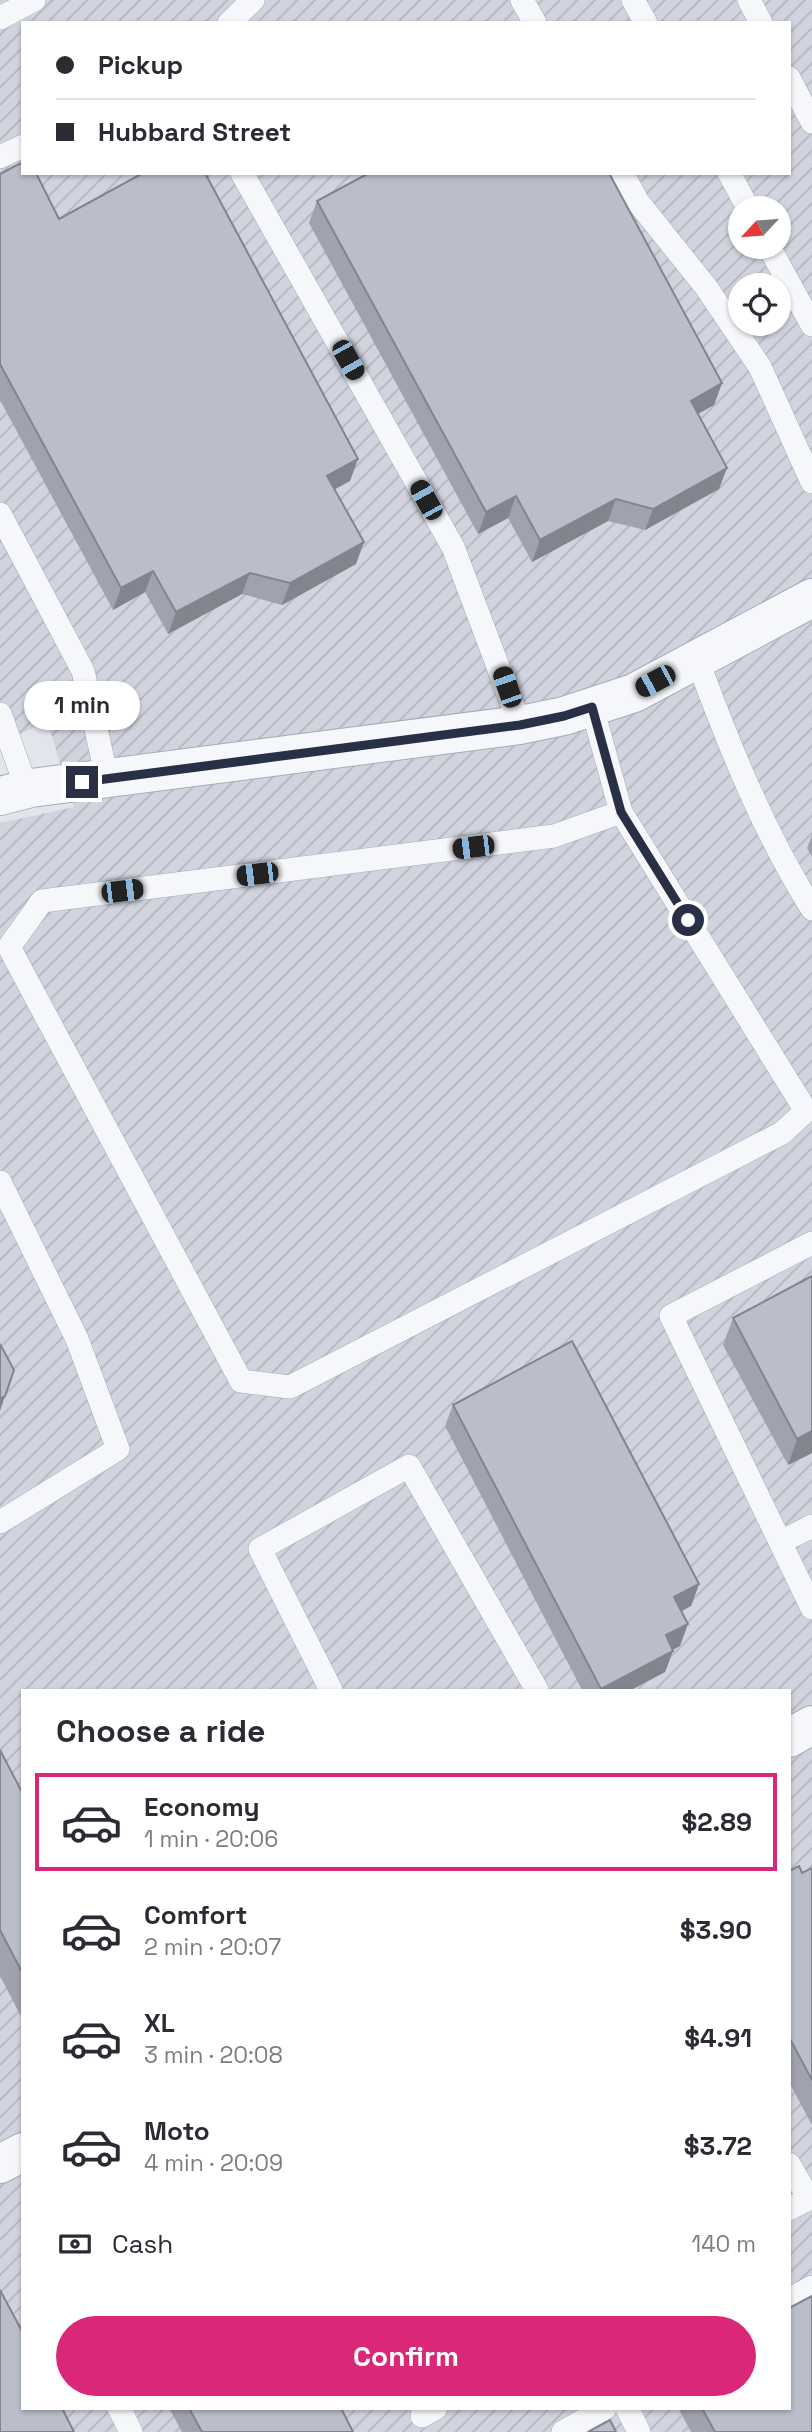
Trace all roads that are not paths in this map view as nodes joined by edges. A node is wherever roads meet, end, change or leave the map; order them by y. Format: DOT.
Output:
graph roads {
  1 [pos="34,0"];
  2 [pos="253,0"];
  3 [pos="522,0"];
  4 [pos="633,0"];
  5 [pos="749,0"];
  6 [pos="0,18"];
  7 [pos="231,21"];
  8 [pos="534,21"];
  9 [pos="645,21"];
  10 [pos="760,21"];
  11 [pos="791,82"];
  12 [pos="812,122"];
  13 [pos="21,147"];
  14 [pos="0,158"];
  15 [pos="243,175"];
  16 [pos="623,175"];
  17 [pos="730,175"];
  18 [pos="741,196"];
  19 [pos="776,259"];
  20 [pos="812,325"];
  21 [pos="812,482"];
  22 [pos="0,514"];
  23 [pos="812,598"];
  24 [pos="697,659"];
  25 [pos="592,707"];
  26 [pos="0,714"];
  27 [pos="520,725"];
  28 [pos="107,778"];
  29 [pos="13,792"];
  30 [pos="621,812"];
  31 [pos="812,909"];
  32 [pos="0,1182"];
  33 [pos="812,1243"];
  34 [pos="0,1521"];
  35 [pos="812,1526"];
  36 [pos="781,1542"];
  37 [pos="812,1608"];
  38 [pos="330,1689"];
  39 [pos="536,1689"];
  40 [pos="812,1725"];
  41 [pos="791,1737"];
  42 [pos="21,2153"];
  43 [pos="0,2164"];
  44 [pos="791,2170"];
  45 [pos="803,2203"];
  46 [pos="812,2287"];
  47 [pos="791,2299"];
  48 [pos="120,2410"];
  49 [pos="602,2410"];
  50 [pos="628,2410"];
  51 [pos="131,2432"];
  52 [pos="564,2432"];
  53 [pos="639,2432"];
  1 -- 6 [label="lane"];
  2 -- 7 [label="lane"];
  3 -- 8 [label="lane"];
  4 -- 9 [label="lane"];
  5 -- 10 [label="lane"];
  11 -- 12 [label="lane"];
  13 -- 14 [label="lane"];
  15 -- 27 [label="lane"];
  16 -- 21 [label="lane"];
  17 -- 18 [label="lane"];
  19 -- 20 [label="lane"];
  22 -- 28 [label="lane"];
  23 -- 24 [label="street"];
  24 -- 25 [label="street"];
  24 -- 31 [label="lane"];
  25 -- 27 [label="street"];
  25 -- 30 [label="lane"];
  26 -- 29 [label="lane"];
  27 -- 28 [label="street"];
  28 -- 29 [label="street"];
  30 -- 30 [label="lane"];
  32 -- 34 [label="lane"];
  33 -- 36 [label="lane"];
  35 -- 36 [label="lane"];
  36 -- 37 [label="lane"];
  38 -- 39 [label="lane"];
  40 -- 41 [label="street"];
  42 -- 43 [label="street"];
  44 -- 45 [label="lane"];
  46 -- 47 [label="lane"];
  48 -- 51 [label="lane"];
  49 -- 52 [label="lane"];
  50 -- 53 [label="lane"];
}
